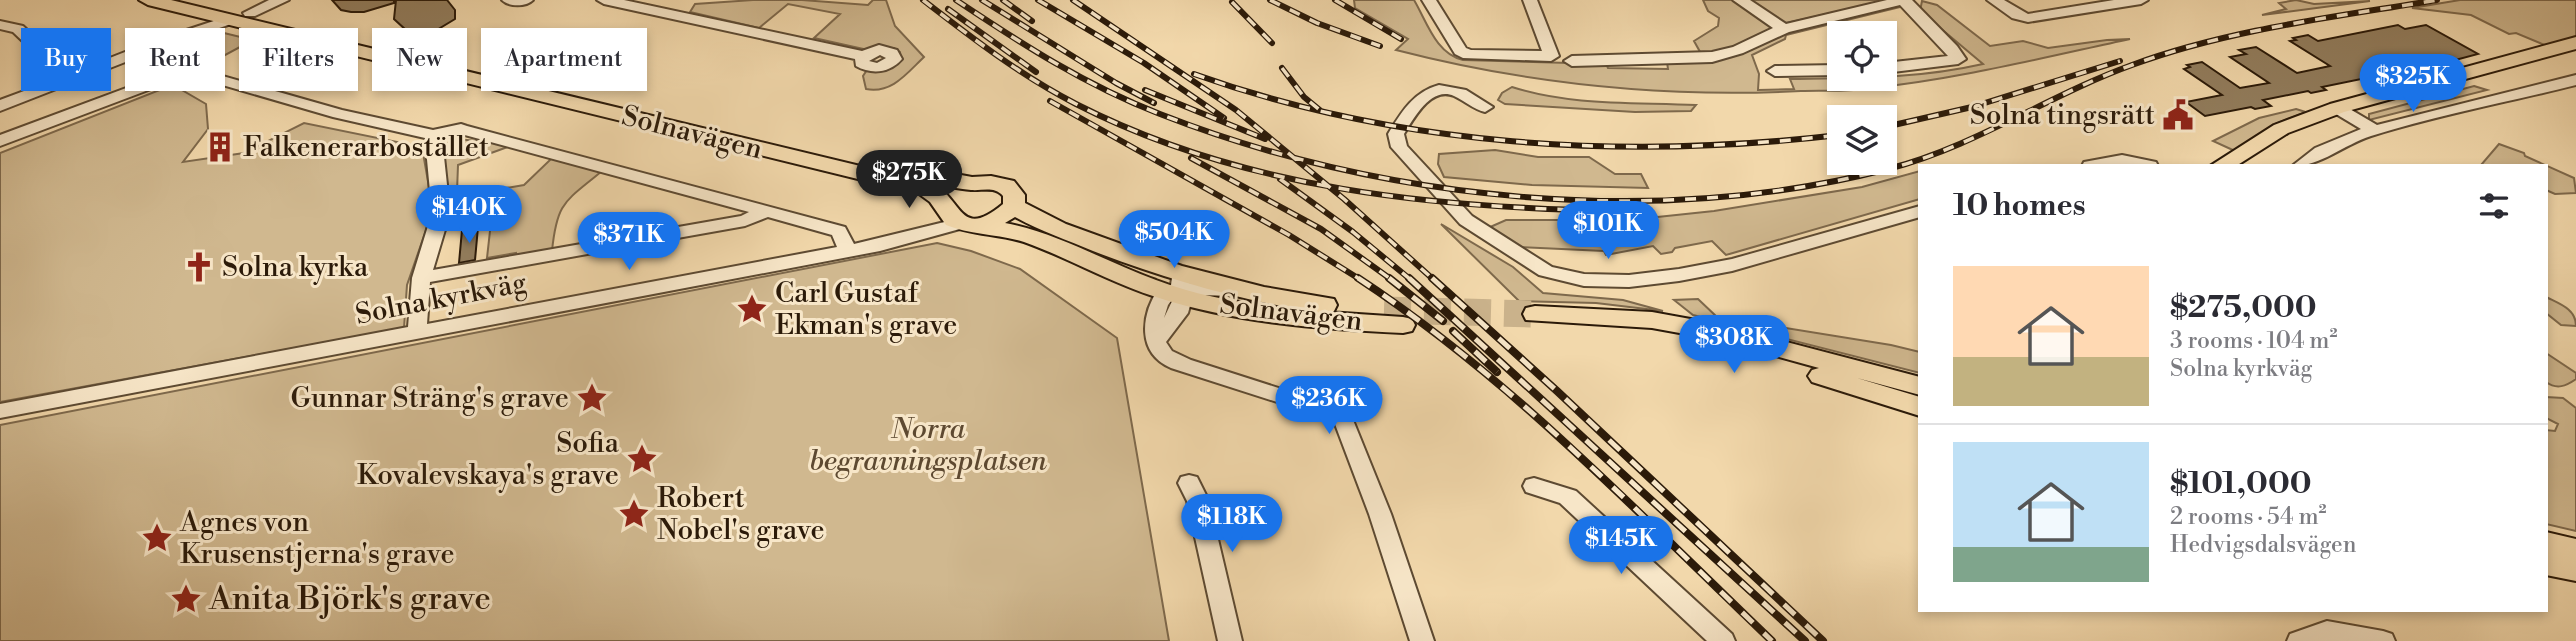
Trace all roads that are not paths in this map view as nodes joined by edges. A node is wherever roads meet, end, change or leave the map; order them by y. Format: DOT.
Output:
graph roads {
  1 [pos="148,0"];
  2 [pos="196,0"];
  3 [pos="269,0"];
  4 [pos="282,0"];
  5 [pos="509,0"];
  6 [pos="526,0"];
  7 [pos="604,0"];
  8 [pos="1429,0"];
  9 [pos="1530,0"];
  10 [pos="1740,0"];
  11 [pos="1905,0"];
  12 [pos="1994,0"];
  13 [pos="2141,0"];
  14 [pos="234,15"];
  15 [pos="0,25"];
  16 [pos="200,28"];
  17 [pos="1784,29"];
  18 [pos="21,32"];
  19 [pos="2576,43"];
  20 [pos="2576,52"];
  21 [pos="863,56"];
  22 [pos="1572,61"];
  23 [pos="1897,67"];
  24 [pos="1827,70"];
  25 [pos="1775,71"];
  26 [pos="2576,80"];
  27 [pos="225,81"];
  28 [pos="38,91"];
  29 [pos="132,91"];
  30 [pos="0,106"];
  31 [pos="1485,107"];
  32 [pos="2336,112"];
  33 [pos="2369,131"];
  34 [pos="433,135"];
  35 [pos="0,141"];
  36 [pos="2101,164"];
  37 [pos="2141,164"];
  38 [pos="2224,164"];
  39 [pos="2247,164"];
  40 [pos="2303,164"];
  41 [pos="972,184"];
  42 [pos="1013,206"];
  43 [pos="765,212"];
  44 [pos="1918,212"];
  45 [pos="958,216"];
  46 [pos="848,251"];
  47 [pos="1150,265"];
  48 [pos="421,278"];
  49 [pos="1173,294"];
  50 [pos="1266,295"];
  51 [pos="1384,310"];
  52 [pos="1403,325"];
  53 [pos="417,332"];
  54 [pos="1157,340"];
  55 [pos="1918,385"];
  56 [pos="1918,406"];
  57 [pos="0,411"];
  58 [pos="1189,483"];
  59 [pos="1534,486"];
  60 [pos="2548,543"];
  61 [pos="2576,550"];
  62 [pos="2548,563"];
  63 [pos="2576,569"];
  64 [pos="2331,636"];
  65 [pos="1230,641"];
  66 [pos="1422,641"];
  67 [pos="1723,641"];
  68 [pos="2300,641"];
  69 [pos="2383,641"];
  1 -- 14 [label="main road, Solnavägen"];
  2 -- 14 [label="main road, Solnavägen"];
  3 -- 14 [label="street"];
  4 -- 14 [label="street"];
  5 -- 6 [label="street"];
  7 -- 21 [label="street"];
  8 -- 9 [label="street"];
  10 -- 17 [label="street"];
  11 -- 17 [label="street"];
  11 -- 23 [label="street"];
  12 -- 13 [label="street"];
  14 -- 16 [label="street"];
  14 -- 41 [label="main road, Solnavägen"];
  14 -- 45 [label="main road, Solnavägen"];
  15 -- 18 [label="street"];
  17 -- 22 [label="street"];
  19 -- 32 [label="main road"];
  20 -- 32 [label="main road"];
  24 -- 25 [label="street"];
  26 -- 33 [label="street"];
  27 -- 34 [label="street"];
  28 -- 30 [label="street"];
  29 -- 35 [label="street"];
  31 -- 44 [label="street"];
  32 -- 33 [label="street"];
  32 -- 38 [label="main road"];
  32 -- 39 [label="main road"];
  33 -- 40 [label="street"];
  34 -- 43 [label="street"];
  34 -- 48 [label="street"];
  36 -- 37 [label="street"];
  41 -- 42 [label="main road, Solnavägen"];
  41 -- 45 [label="main road"];
  42 -- 45 [label="main road"];
  42 -- 47 [label="main road, Solnavägen"];
  43 -- 46 [label="street"];
  43 -- 48 [label="street"];
  45 -- 46 [label="street, Solna kyrkväg"];
  45 -- 49 [label="main road, Solnavägen"];
  46 -- 53 [label="street, Solna kyrkväg"];
  47 -- 49 [label="street"];
  47 -- 50 [label="main road, Solnavägen"];
  48 -- 53 [label="street"];
  49 -- 50 [label="street"];
  49 -- 52 [label="main road, Solnavägen"];
  49 -- 54 [label="street"];
  49 -- 54 [label="street"];
  50 -- 51 [label="main road, Solnavägen"];
  53 -- 57 [label="street, Solna kyrkväg"];
  54 -- 66 [label="street"];
  55 -- 56 [label="main road"];
  58 -- 65 [label="street"];
  59 -- 67 [label="street"];
  60 -- 61 [label="main road"];
  62 -- 63 [label="main road"];
  64 -- 68 [label="street"];
  64 -- 69 [label="street"];
}
